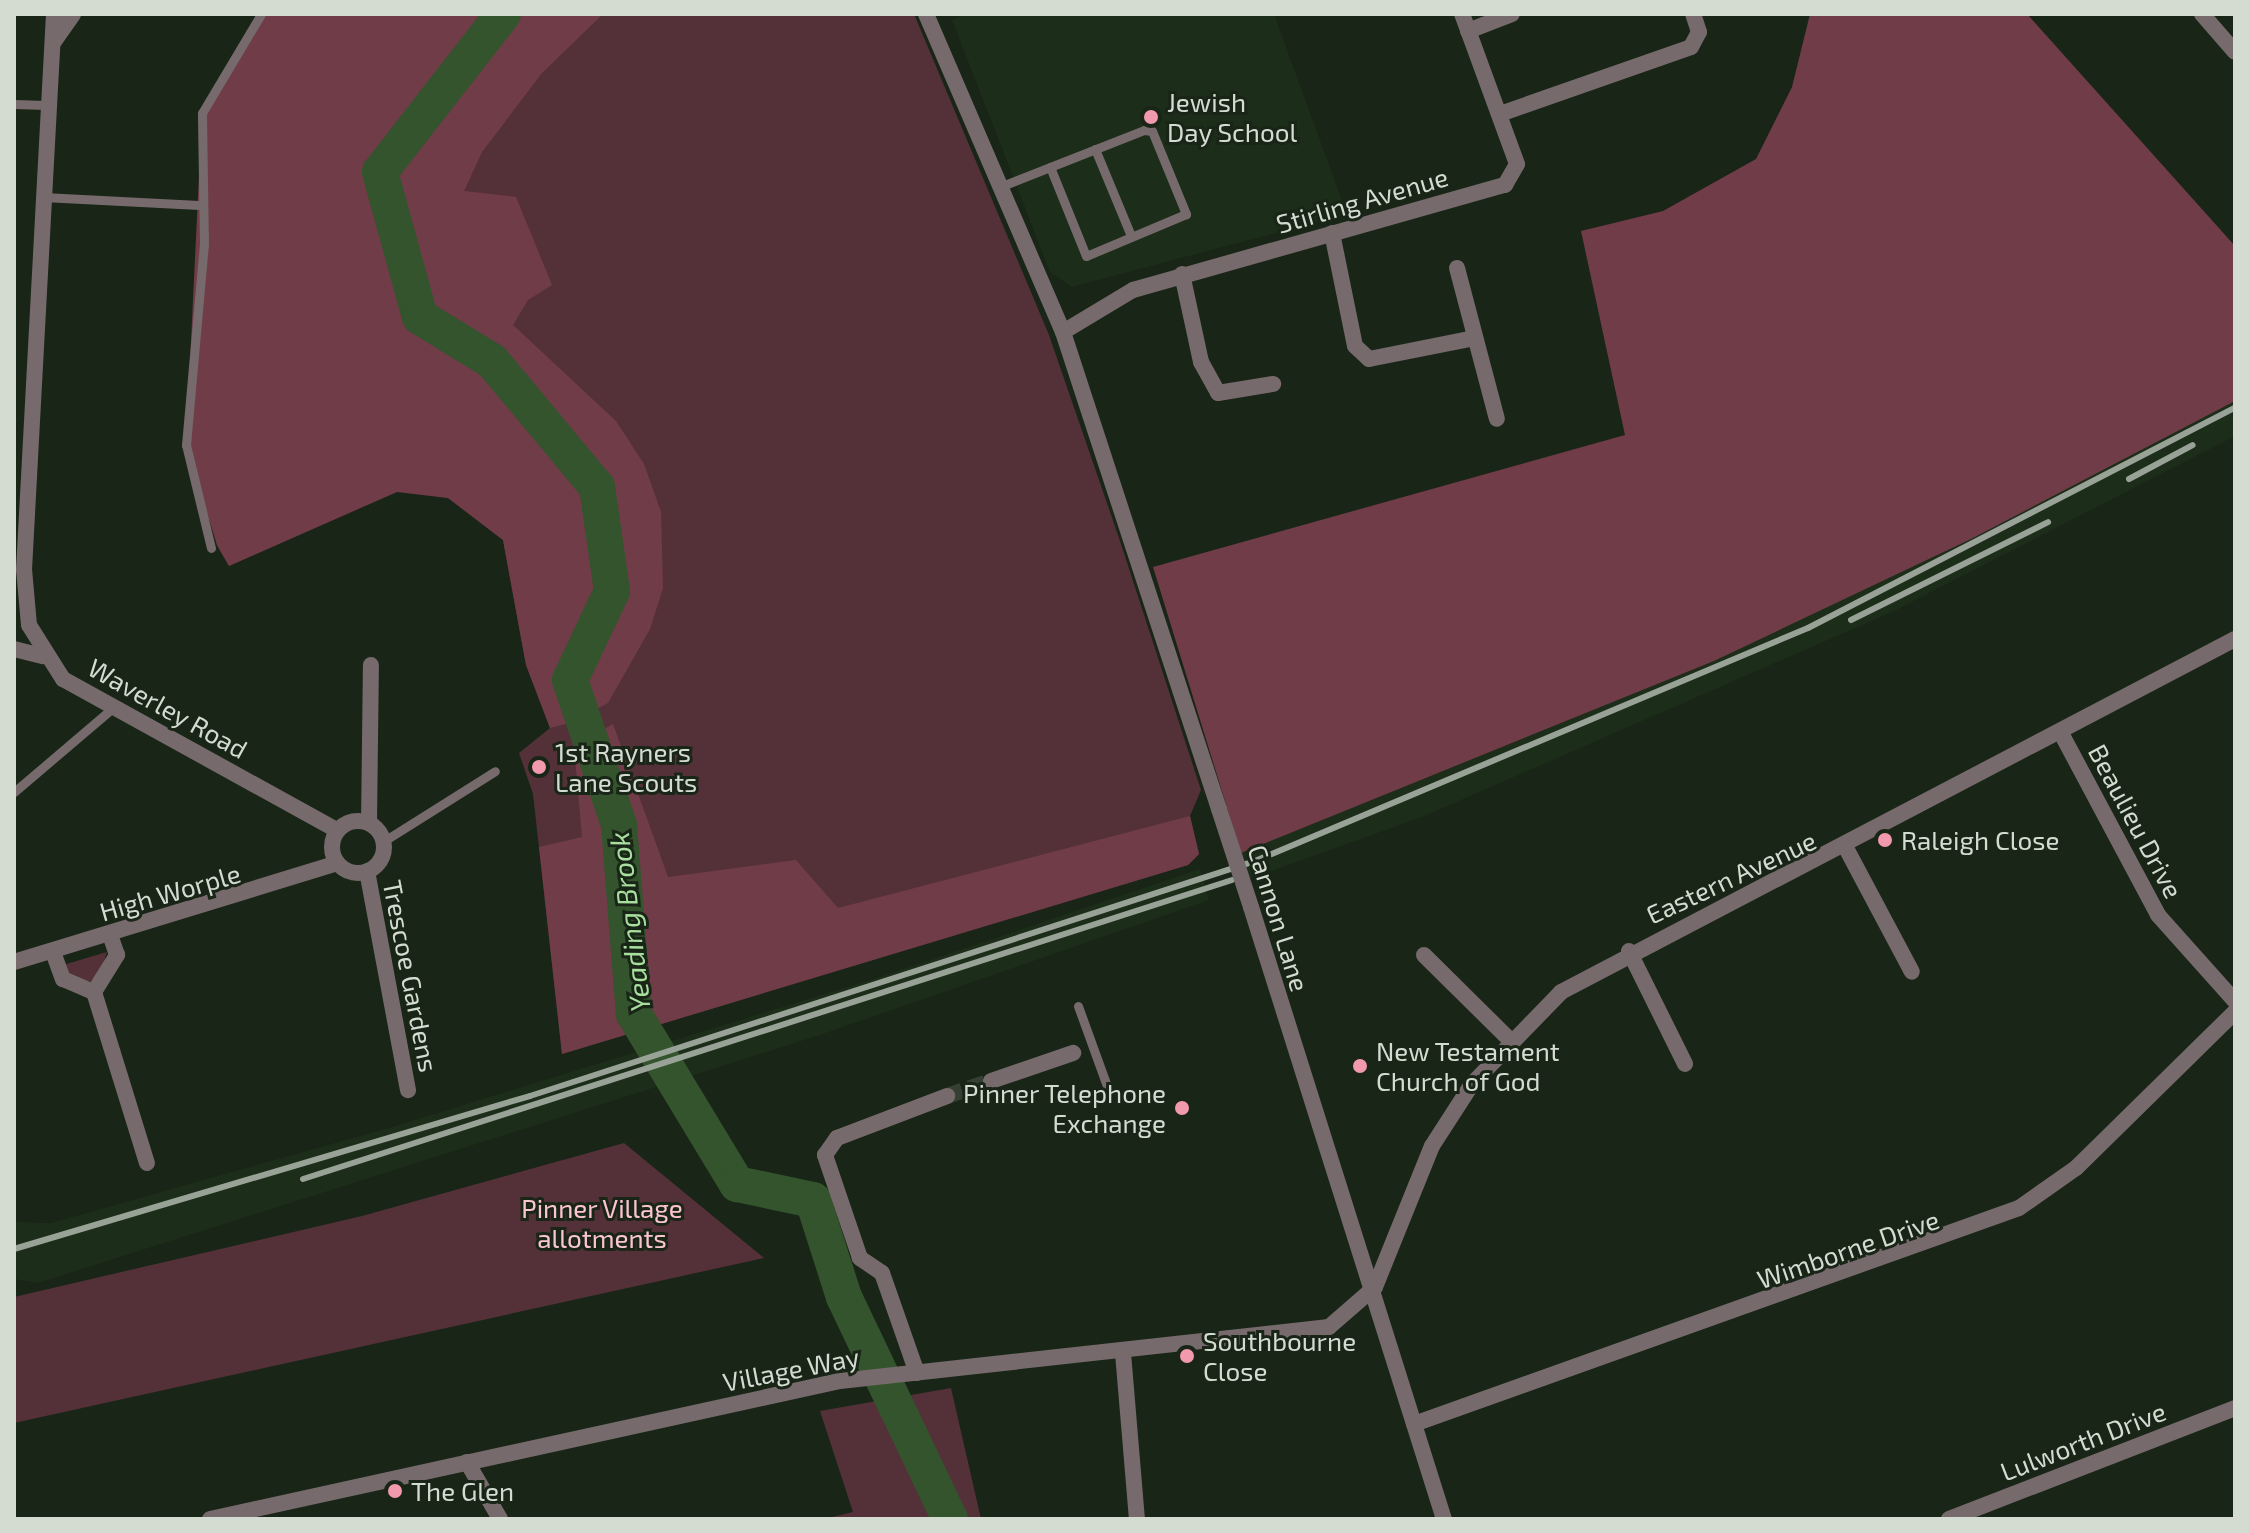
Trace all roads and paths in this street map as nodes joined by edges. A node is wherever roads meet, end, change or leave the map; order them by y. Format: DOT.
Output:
graph roads {
  1 [pos="54,14"];
  2 [pos="73,14"];
  3 [pos="261,14"];
  4 [pos="926,14"];
  5 [pos="1462,14"];
  6 [pos="1512,14"];
  7 [pos="1693,14"];
  8 [pos="2202,14"];
  9 [pos="1468,31"];
  10 [pos="2232,42"];
  11 [pos="53,44"];
  12 [pos="14,104"];
  13 [pos="46,105"];
  14 [pos="1500,114"];
  15 [pos="1095,149"];
  16 [pos="1050,167"];
  17 [pos="1002,186"];
  18 [pos="43,197"];
  19 [pos="199,205"];
  20 [pos="1332,233"];
  21 [pos="1131,236"];
  22 [pos="1457,268"];
  23 [pos="1182,274"];
  24 [pos="1063,332"];
  25 [pos="1474,338"];
  26 [pos="1273,384"];
  27 [pos="1497,419"];
  28 [pos="211,548"];
  29 [pos="18,594"];
  30 [pos="2235,639"];
  31 [pos="14,649"];
  32 [pos="43,656"];
  33 [pos="371,665"];
  34 [pos="116,705"];
  35 [pos="2061,733"];
  36 [pos="495,771"];
  37 [pos="14,792"];
  38 [pos="369,823"];
  39 [pos="337,830"];
  40 [pos="384,841"];
  41 [pos="1846,848"];
  42 [pos="337,863"];
  43 [pos="367,871"];
  44 [pos="110,935"];
  45 [pos="1629,951"];
  46 [pos="53,952"];
  47 [pos="1424,955"];
  48 [pos="14,962"];
  49 [pos="1912,972"];
  50 [pos="94,992"];
  51 [pos="2235,1001"];
  52 [pos="1078,1006"];
  53 [pos="2235,1012"];
  54 [pos="1509,1039"];
  55 [pos="1093,1047"];
  56 [pos="1073,1053"];
  57 [pos="1685,1064"];
  58 [pos="991,1081"];
  59 [pos="1108,1089"];
  60 [pos="408,1090"];
  61 [pos="947,1096"];
  62 [pos="147,1163"];
  63 [pos="1375,1287"];
  64 [pos="1123,1353"];
  65 [pos="917,1373"];
  66 [pos="2235,1408"];
  67 [pos="1414,1424"];
  68 [pos="467,1462"];
  69 [pos="214,1519"];
  70 [pos="500,1519"];
  71 [pos="1137,1519"];
  72 [pos="1444,1519"];
  73 [pos="1949,1519"];
  1 -- 11 [label="street, Waverley Road"];
  2 -- 11 [label="street"];
  3 -- 19 [label="lane"];
  4 -- 17 [label="street, Cannon Lane"];
  5 -- 9 [label="street, Stirling Avenue"];
  6 -- 9 [label="street"];
  7 -- 14 [label="street"];
  8 -- 10 [label="street"];
  9 -- 14 [label="street, Stirling Avenue"];
  11 -- 13 [label="street, Waverley Road"];
  12 -- 13 [label="lane"];
  13 -- 18 [label="street, Waverley Road"];
  14 -- 20 [label="street, Stirling Avenue"];
  15 -- 16 [label="lane"];
  15 -- 21 [label="lane"];
  15 -- 21 [label="lane"];
  16 -- 17 [label="lane"];
  16 -- 21 [label="lane"];
  17 -- 24 [label="street, Cannon Lane"];
  18 -- 19 [label="lane"];
  18 -- 29 [label="street, Waverley Road"];
  19 -- 28 [label="lane"];
  20 -- 23 [label="street, Stirling Avenue"];
  20 -- 25 [label="street"];
  22 -- 25 [label="street"];
  23 -- 24 [label="street, Stirling Avenue"];
  23 -- 26 [label="street"];
  24 -- 63 [label="street, Cannon Lane, bridge"];
  25 -- 27 [label="street"];
  29 -- 32 [label="street, Waverley Road"];
  30 -- 35 [label="street, Eastern Avenue"];
  31 -- 32 [label="street"];
  32 -- 34 [label="street, Waverley Road"];
  33 -- 38 [label="street"];
  34 -- 37 [label="lane"];
  34 -- 39 [label="street, Waverley Road"];
  35 -- 41 [label="street, Eastern Avenue"];
  35 -- 51 [label="street, Beaulieu Drive"];
  36 -- 40 [label="lane"];
  38 -- 39 [label="street"];
  38 -- 40 [label="street"];
  39 -- 42 [label="street"];
  40 -- 43 [label="street"];
  41 -- 45 [label="street, Eastern Avenue"];
  41 -- 49 [label="street"];
  42 -- 43 [label="street"];
  42 -- 44 [label="street, High Worple"];
  43 -- 60 [label="street, Trescoe Gardens"];
  44 -- 46 [label="street, High Worple"];
  44 -- 50 [label="street"];
  45 -- 54 [label="street, Eastern Avenue"];
  45 -- 57 [label="street"];
  46 -- 48 [label="street, High Worple"];
  46 -- 50 [label="street"];
  47 -- 54 [label="street"];
  50 -- 62 [label="street"];
  52 -- 55 [label="lane"];
  53 -- 67 [label="street, Wimborne Drive"];
  54 -- 63 [label="street, Eastern Avenue"];
  55 -- 56 [label="lane"];
  55 -- 59 [label="lane"];
  56 -- 58 [label="street"];
  61 -- 65 [label="street"];
  63 -- 64 [label="street, Village Way"];
  63 -- 67 [label="street, Cannon Lane"];
  64 -- 65 [label="street, Village Way"];
  64 -- 71 [label="street"];
  65 -- 68 [label="street, Village Way"];
  66 -- 73 [label="street, Lulworth Drive"];
  67 -- 72 [label="street, Cannon Lane"];
  68 -- 69 [label="street, Village Way"];
  68 -- 70 [label="street"];
}
